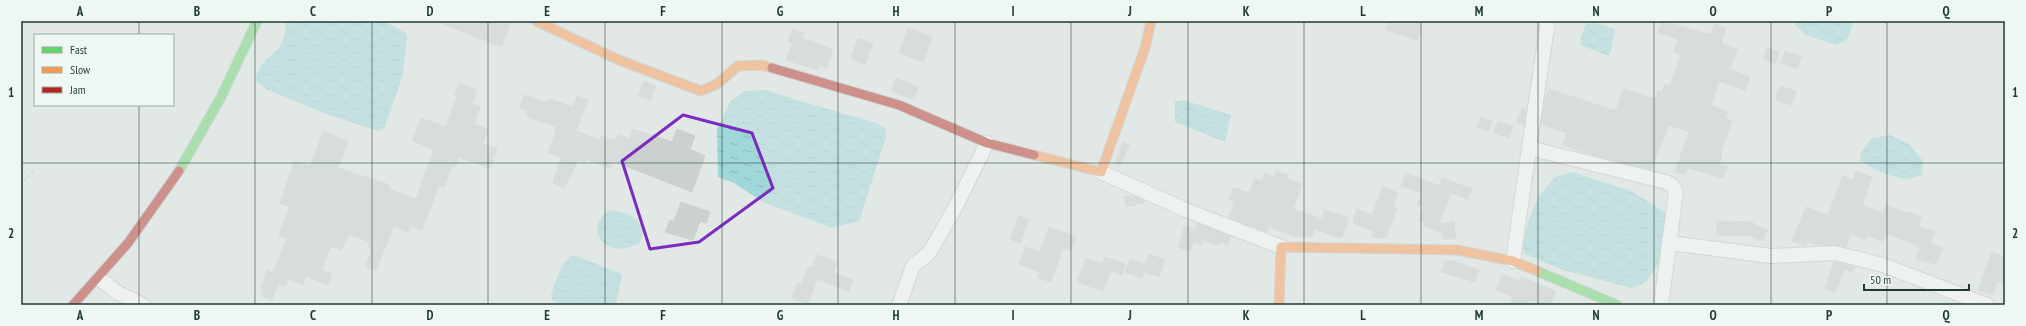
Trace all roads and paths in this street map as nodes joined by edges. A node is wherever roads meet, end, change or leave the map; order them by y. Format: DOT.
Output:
graph roads {
  1 [pos="257,21"];
  2 [pos="536,21"];
  3 [pos="1151,21"];
  4 [pos="1548,21"];
  5 [pos="987,143"];
  6 [pos="1529,148"];
  7 [pos="35,170"];
  8 [pos="1101,172"];
  9 [pos="21,184"];
  10 [pos="1670,243"];
  11 [pos="1281,247"];
  12 [pos="1513,261"];
  13 [pos="100,279"];
  14 [pos="72,305"];
  15 [pos="142,305"];
  16 [pos="899,305"];
  17 [pos="1279,305"];
  18 [pos="1616,305"];
  19 [pos="1661,305"];
  20 [pos="1986,305"];
  1 -- 13 [label="street"];
  2 -- 5 [label="street"];
  3 -- 8 [label="street"];
  4 -- 6 [label="street"];
  5 -- 8 [label="street"];
  5 -- 16 [label="street"];
  6 -- 10 [label="street"];
  6 -- 12 [label="street"];
  7 -- 9 [label="path"];
  8 -- 11 [label="street"];
  10 -- 19 [label="street"];
  10 -- 20 [label="street"];
  11 -- 12 [label="street"];
  11 -- 17 [label="street"];
  12 -- 18 [label="street"];
  13 -- 14 [label="street"];
  13 -- 15 [label="street"];
}
